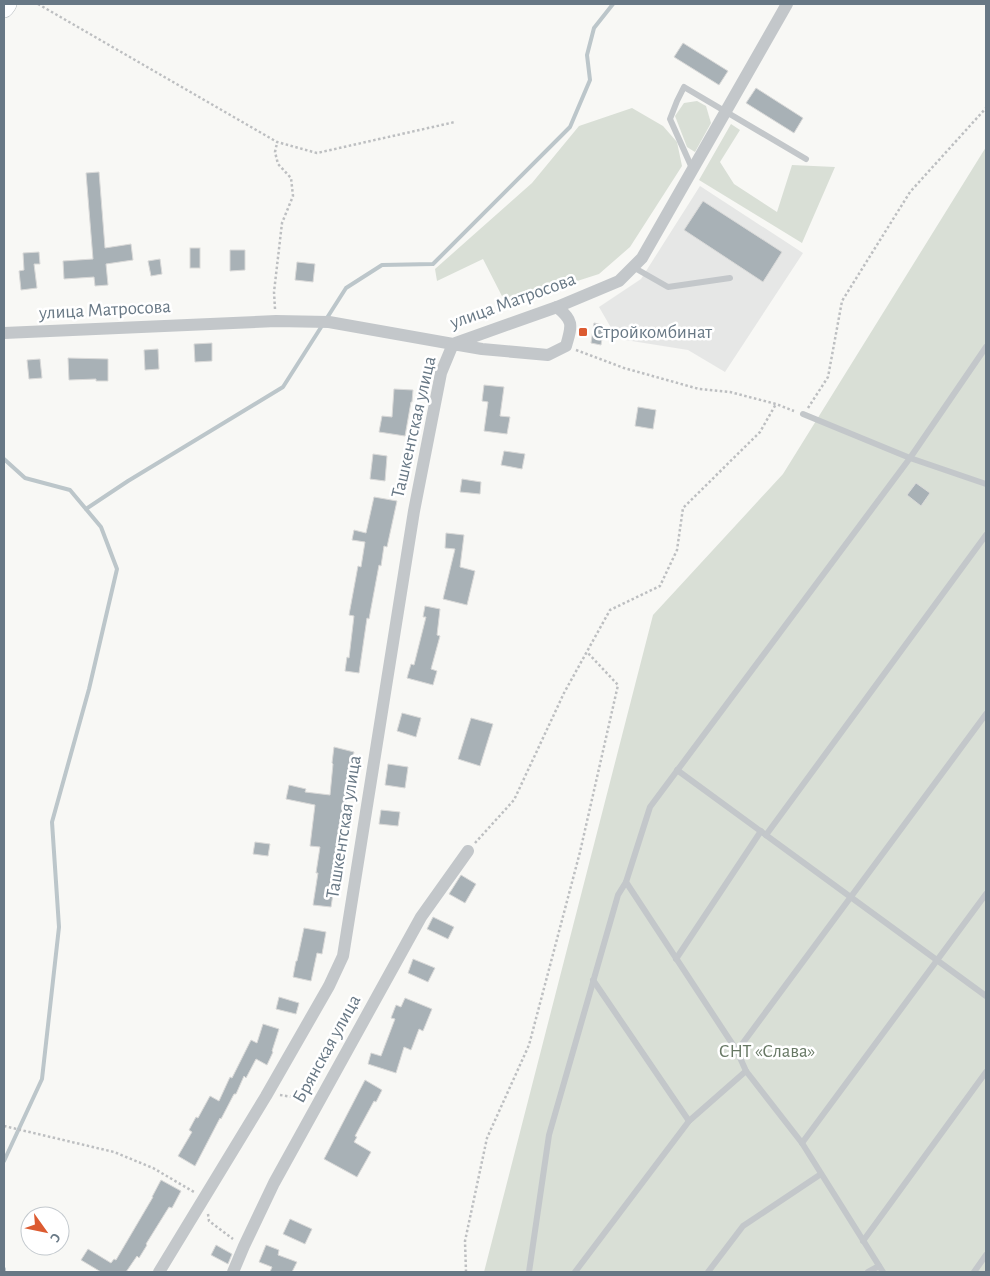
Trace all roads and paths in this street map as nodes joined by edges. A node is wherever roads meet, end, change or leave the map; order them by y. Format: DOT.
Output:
graph roads {
  1 [pos="7,4"];
  2 [pos="38,4"];
  3 [pos="787,4"];
  4 [pos="4,8"];
  5 [pos="986,108"];
  6 [pos="725,112"];
  7 [pos="455,122"];
  8 [pos="277,142"];
  9 [pos="806,159"];
  10 [pos="693,169"];
  11 [pos="634,266"];
  12 [pos="730,278"];
  13 [pos="556,307"];
  14 [pos="276,321"];
  15 [pos="4,333"];
  16 [pos="453,344"];
  17 [pos="566,346"];
  18 [pos="986,348"];
  19 [pos="776,404"];
  20 [pos="803,414"];
  21 [pos="910,458"];
  22 [pos="986,484"];
  23 [pos="986,535"];
  24 [pos="587,652"];
  25 [pos="986,714"];
  26 [pos="677,770"];
  27 [pos="764,833"];
  28 [pos="468,851"];
  29 [pos="626,882"];
  30 [pos="986,894"];
  31 [pos="851,897"];
  32 [pos="676,959"];
  33 [pos="938,960"];
  34 [pos="593,980"];
  35 [pos="986,996"];
  36 [pos="737,1051"];
  37 [pos="746,1071"];
  38 [pos="986,1072"];
  39 [pos="266,1096"];
  40 [pos="320,1101"];
  41 [pos="689,1121"];
  42 [pos="6,1126"];
  43 [pos="802,1143"];
  44 [pos="821,1174"];
  45 [pos="204,1198"];
  46 [pos="863,1241"];
  47 [pos="244,1246"];
  48 [pos="986,1255"];
  49 [pos="881,1269"];
  50 [pos="159,1272"];
  51 [pos="233,1272"];
  52 [pos="466,1272"];
  53 [pos="529,1272"];
  54 [pos="575,1272"];
  55 [pos="708,1272"];
  56 [pos="868,1272"];
  57 [pos="974,1272"];
  1 -- 4 [label="street"];
  2 -- 8 [label="path"];
  3 -- 6 [label="street, улица Матросова"];
  5 -- 20 [label="path"];
  6 -- 9 [label="lane"];
  6 -- 10 [label="street, улица Матросова"];
  6 -- 10 [label="lane"];
  7 -- 8 [label="path"];
  8 -- 14 [label="path"];
  10 -- 11 [label="street, улица Матросова"];
  11 -- 12 [label="lane"];
  11 -- 13 [label="street, улица Матросова"];
  13 -- 16 [label="street, улица Матросова"];
  13 -- 17 [label="street"];
  14 -- 15 [label="street, улица Матросова"];
  14 -- 16 [label="street, улица Матросова"];
  16 -- 17 [label="street"];
  16 -- 39 [label="street, Ташкентская улица"];
  17 -- 19 [label="path"];
  18 -- 21 [label="lane"];
  19 -- 20 [label="path"];
  19 -- 24 [label="path"];
  20 -- 21 [label="lane"];
  21 -- 22 [label="lane"];
  21 -- 26 [label="lane"];
  23 -- 27 [label="lane"];
  24 -- 28 [label="path"];
  24 -- 52 [label="path"];
  25 -- 31 [label="lane"];
  26 -- 27 [label="lane"];
  26 -- 29 [label="lane"];
  27 -- 31 [label="lane"];
  27 -- 32 [label="lane"];
  28 -- 40 [label="street, Брянская улица"];
  29 -- 32 [label="lane"];
  29 -- 34 [label="lane"];
  30 -- 33 [label="lane"];
  31 -- 33 [label="lane"];
  31 -- 36 [label="lane"];
  32 -- 36 [label="lane"];
  33 -- 35 [label="lane"];
  33 -- 43 [label="lane"];
  34 -- 41 [label="lane"];
  34 -- 53 [label="lane"];
  36 -- 37 [label="lane"];
  37 -- 41 [label="lane"];
  37 -- 43 [label="lane"];
  38 -- 46 [label="lane"];
  39 -- 40 [label="path"];
  39 -- 45 [label="street, Ташкентская улица"];
  40 -- 47 [label="street, Брянская улица"];
  41 -- 54 [label="lane"];
  42 -- 45 [label="path"];
  43 -- 44 [label="lane"];
  44 -- 46 [label="lane"];
  44 -- 55 [label="lane"];
  45 -- 47 [label="path"];
  45 -- 50 [label="street, Ташкентская улица"];
  46 -- 49 [label="lane"];
  47 -- 51 [label="street, Брянская улица"];
  48 -- 57 [label="lane"];
  49 -- 56 [label="lane"];
}
